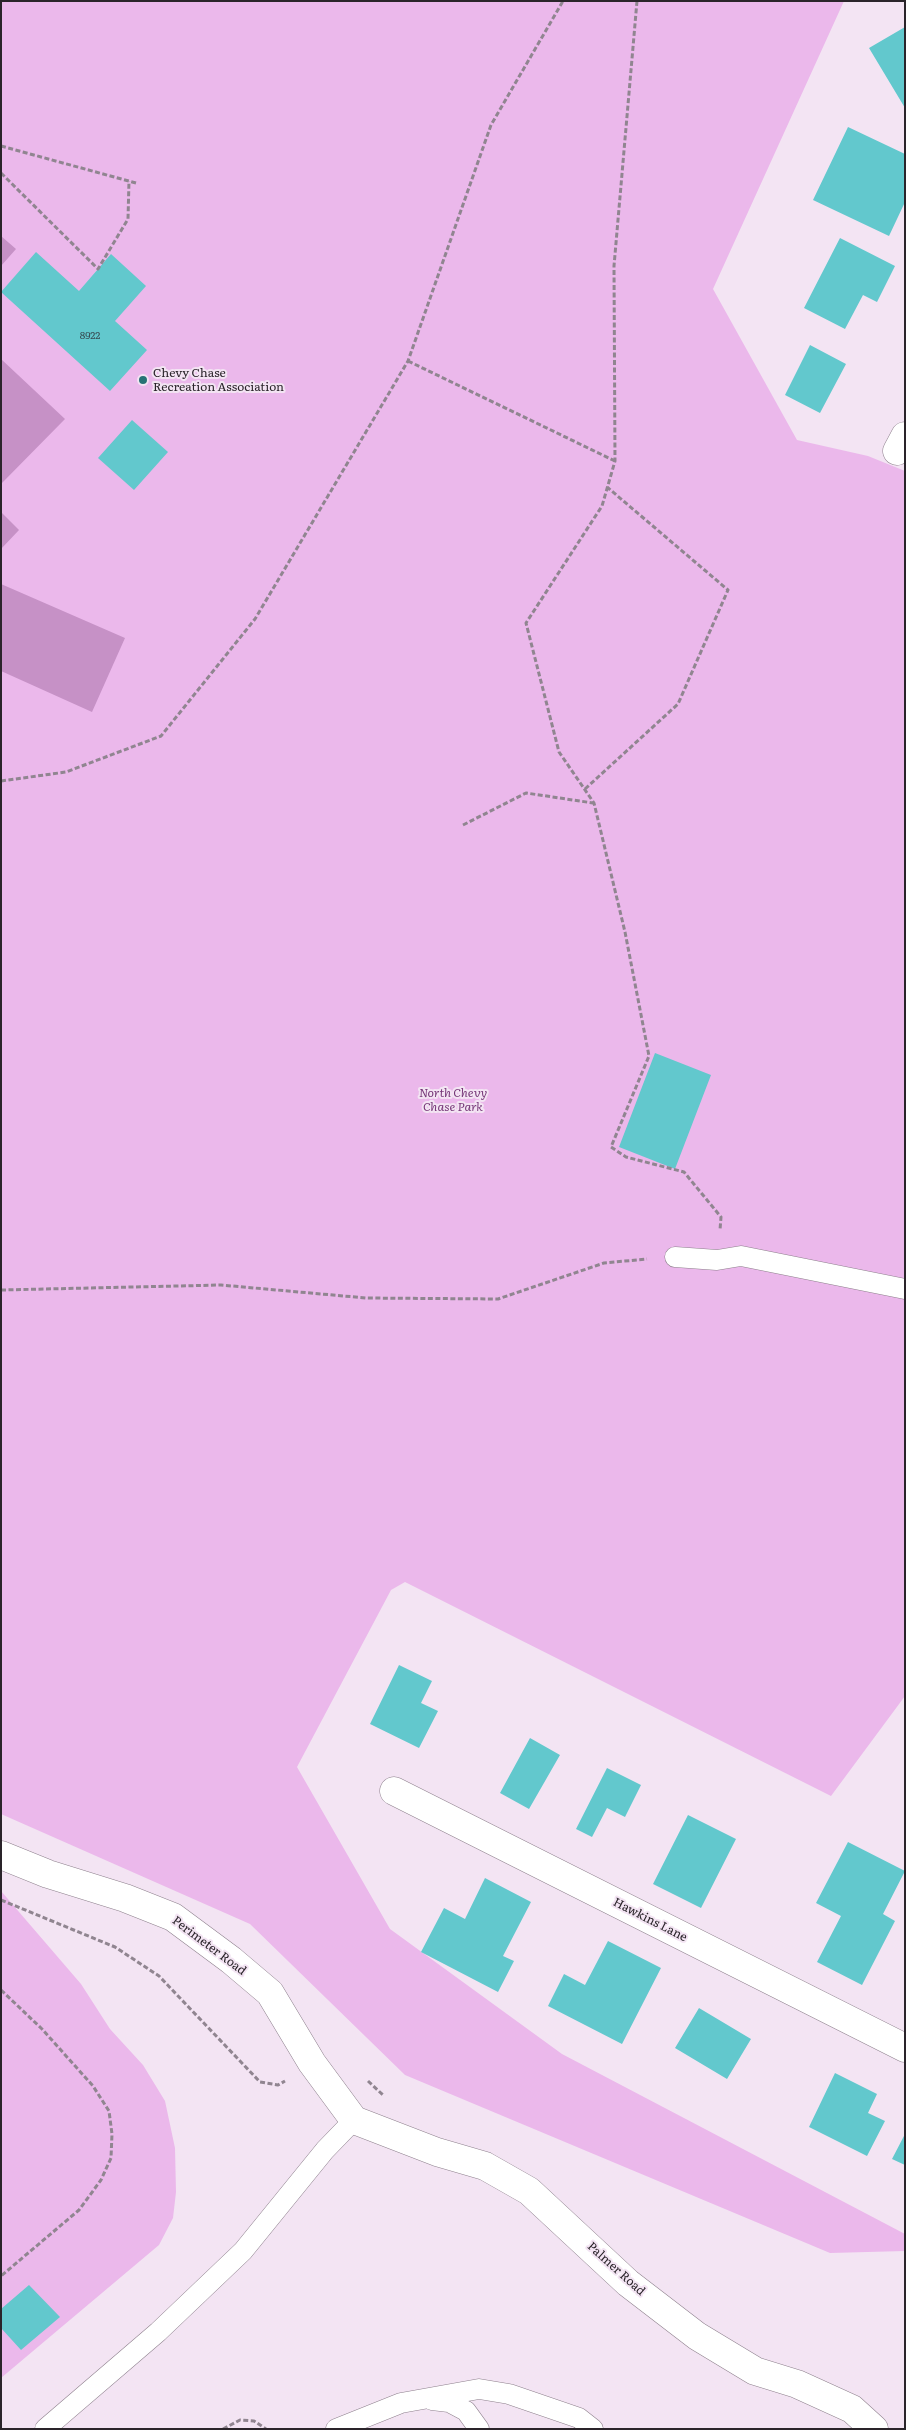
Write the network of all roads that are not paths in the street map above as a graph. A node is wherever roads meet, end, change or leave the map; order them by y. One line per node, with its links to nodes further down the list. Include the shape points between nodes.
1 (676, 1256): 2 (lane, via 717,1260 741,1256)
2 (905, 1289)
3 (394, 1792): 5 (street, Hawkins Lane)
4 (1, 1855): 6 (street, Perimeter Road, via 173,1917 270,1994 312,2062)
5 (905, 2048)
6 (354, 2120): 8 (lane, via 325,2150 243,2251 158,2332); 12 (street, Palmer Road, via 484,2166 529,2191 628,2283 697,2336 755,2371 798,2384 852,2409)
7 (421, 2399): 9 (lane, via 401,2403); 10 (lane, via 448,2402 466,2411); 11 (lane, via 479,2389 509,2394 579,2418)
8 (45, 2429)
9 (336, 2429)
10 (479, 2429)
11 (593, 2429)
12 (874, 2429)

